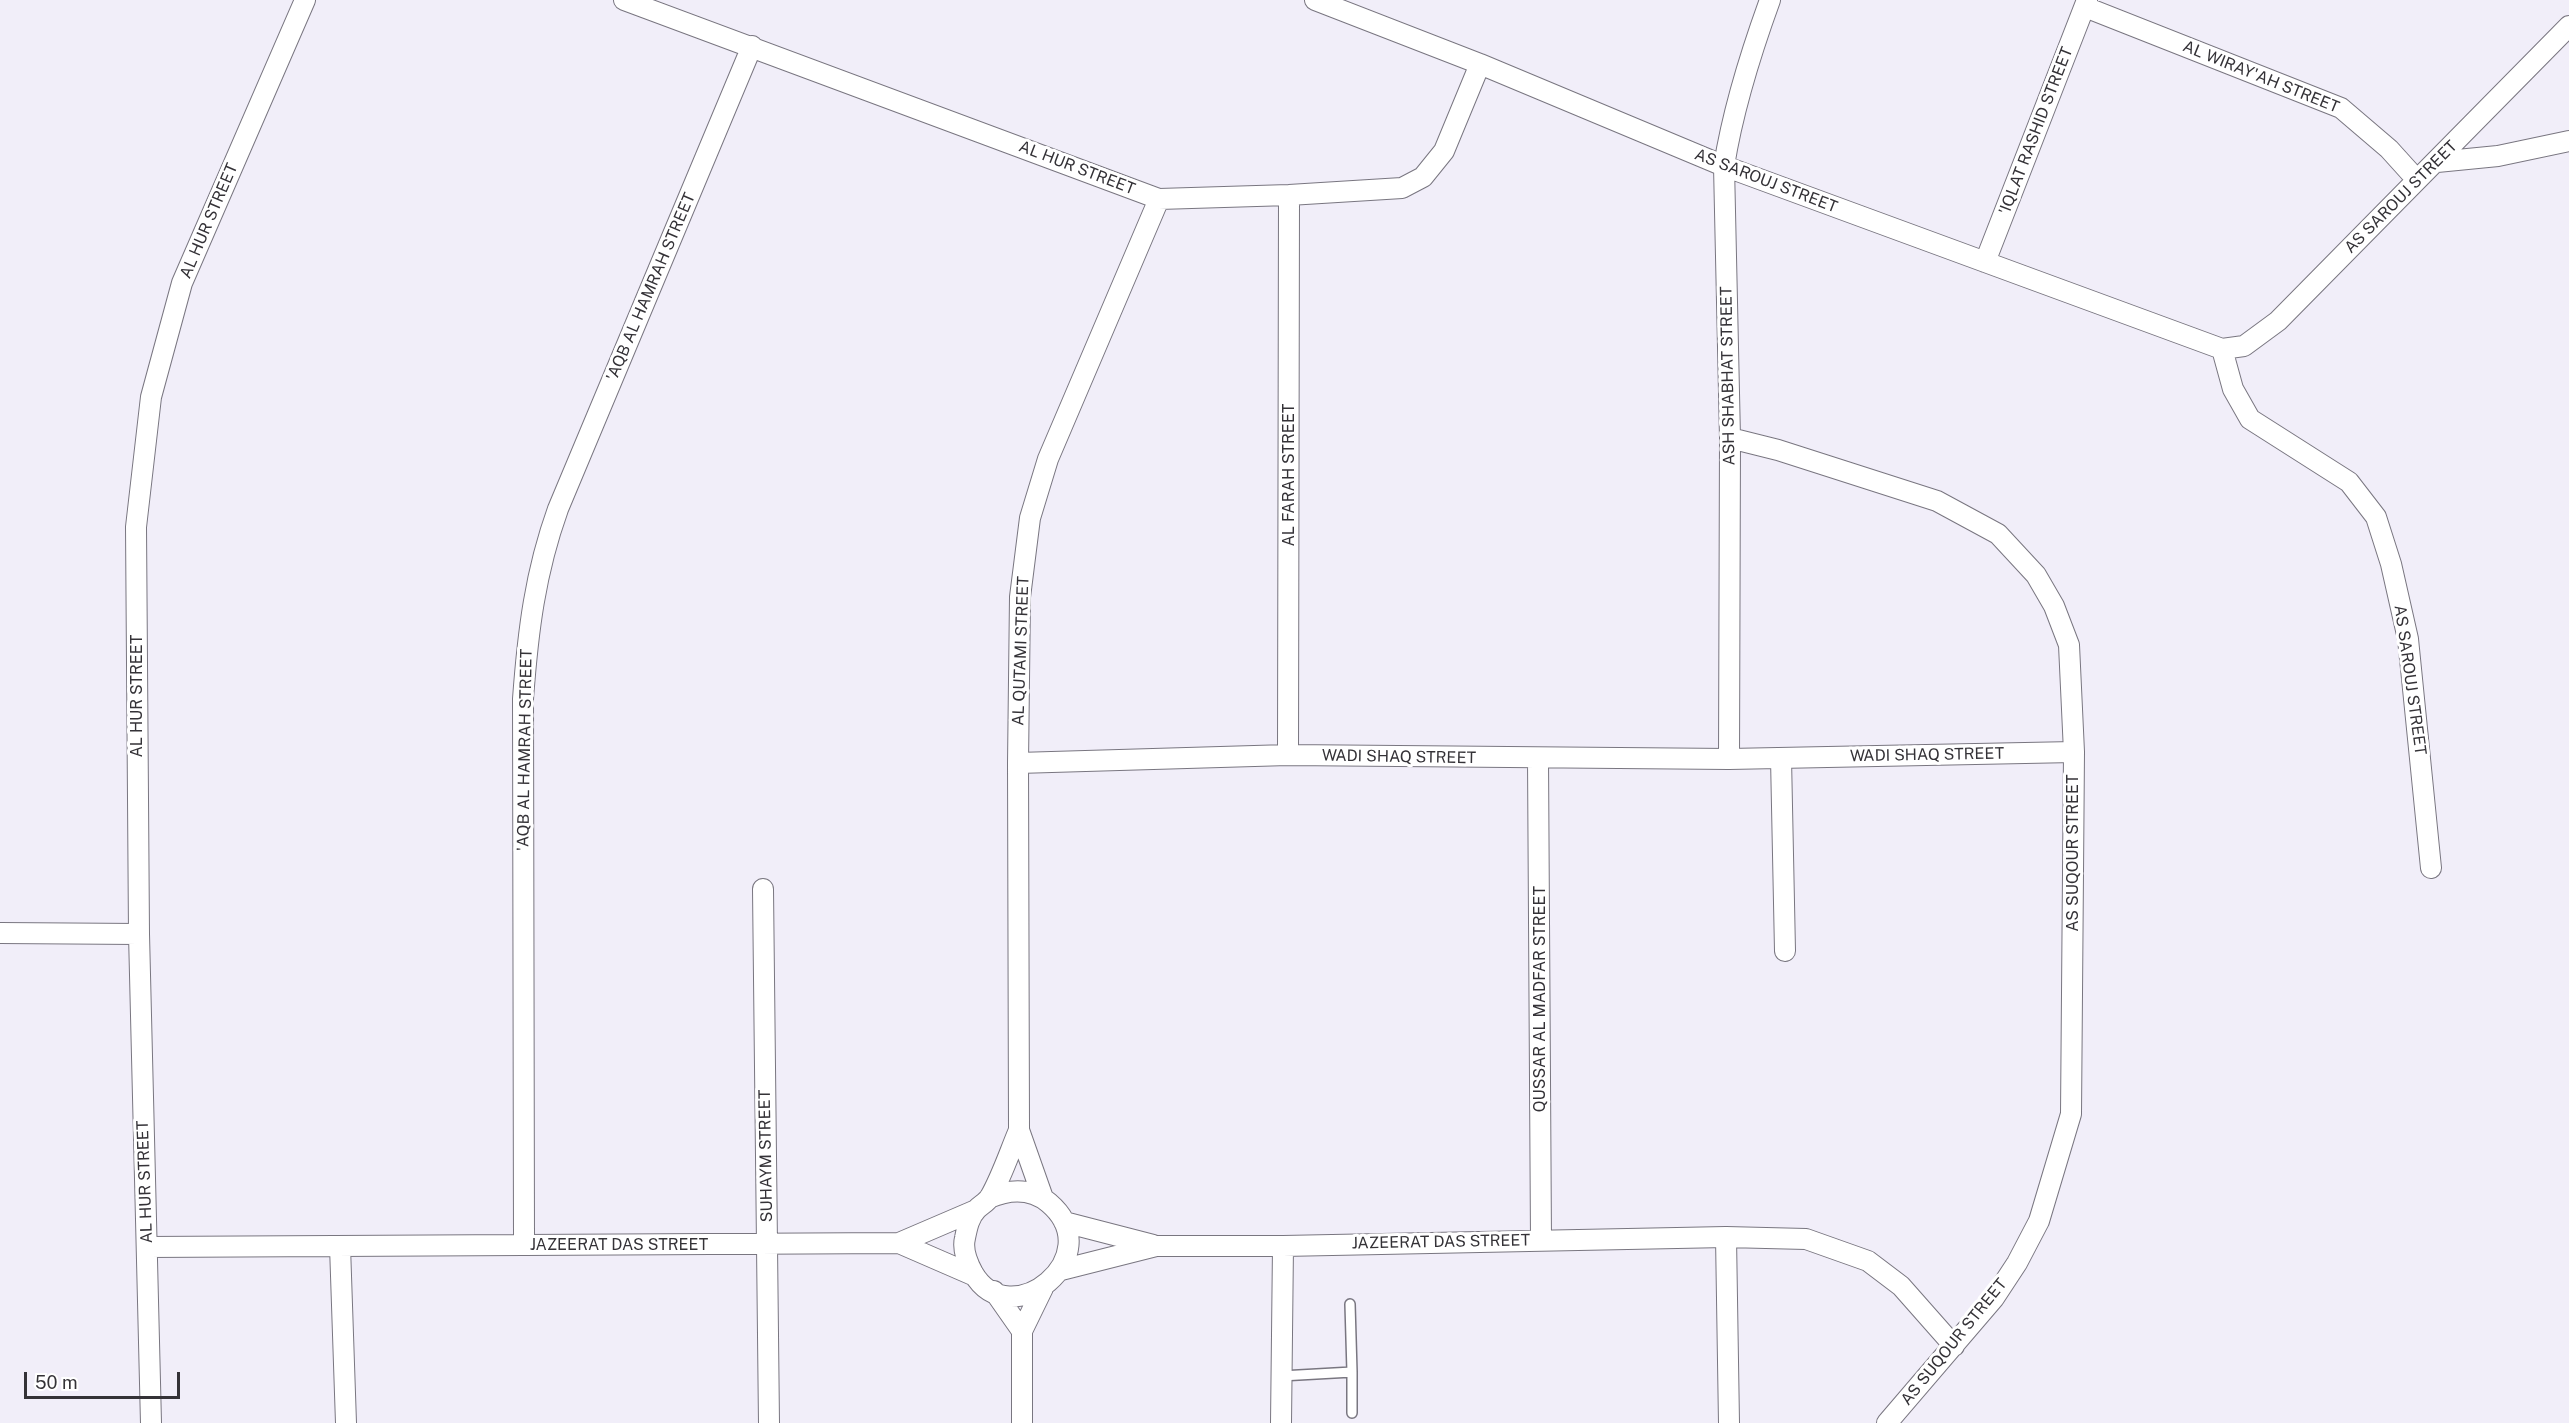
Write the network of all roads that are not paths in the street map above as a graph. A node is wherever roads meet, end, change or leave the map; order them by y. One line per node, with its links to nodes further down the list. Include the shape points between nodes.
1 (305, 0): 27 (street, AL HUR STREET, via 182,283 152,397 136,526)
2 (624, 0): 7 (street, AL HUR STREET)
3 (1315, 0): 8 (street, AS SAROUJ STREET)
4 (1770, 0): 11 (street, ASH SHABHAT STREET, via 1739,93)
5 (2086, 4): 12 (street, AL WIRAY'AH STREET, via 2341,108); 15 (street, 'IQLAT RASHID STREET)
6 (2569, 26): 10 (street, AS SAROUJ STREET)
7 (752, 46): 14 (street, AL HUR STREET); 37 (street, 'AQB AL HAMRAH STREET, via 558,509 538,575 528,628 523,699)
8 (1480, 64): 11 (street, AS SAROUJ STREET); 13 (street, AL HUR STREET, via 1444,151 1423,177 1402,188)
9 (2569, 141): 10 (street, via 2498,156)
10 (2437, 162): 12 (street, AS SAROUJ STREET)
11 (1724, 166): 15 (street, AS SAROUJ STREET); 17 (street, ASH SHABHAT STREET)
12 (2417, 180): 16 (street, AS SAROUJ STREET, via 2278,321 2244,346)
13 (1289, 195): 14 (street, AL HUR STREET); 19 (street, AL FARAH STREET)
14 (1159, 199): 23 (street, AL QUTAMI STREET, via 1048,459 1030,518 1020,597)
15 (1985, 262): 16 (street, AS SAROUJ STREET)
16 (2222, 349): 24 (street, AS SAROUJ STREET, via 2233,389 2250,419 2349,482 2376,517 2408,639)
17 (1730, 438): 18 (street, AS SUQOUR STREET, via 1937,501 1998,534 2036,575 2054,606 2069,645); 22 (street, ASH SHABHAT STREET)
18 (2074, 752): 20 (street, WADI SHAQ STREET); 48 (street, AS SUQOUR STREET, via 2071,1114 2039,1221 1994,1298)
19 (1288, 756): 21 (street, WADI SHAQ STREET); 23 (street, WADI SHAQ STREET)
20 (1781, 758): 22 (street, WADI SHAQ STREET); 28 (street)
21 (1538, 759): 22 (street, WADI SHAQ STREET); 34 (street, QUSSAR AL MADFAR STREET)
22 (1729, 759)
23 (1018, 763): 29 (street, AL QUTAMI STREET)
24 (2431, 868)
25 (763, 890): 36 (street, SUHAYM STREET)
26 (0, 933): 27 (street)
27 (139, 934): 41 (street, AL HUR STREET)
28 (1785, 951)
29 (1019, 1130): 30 (street, AL QUTAMI STREET); 31 (street, AL QUTAMI STREET)
30 (1043, 1198): 31 (street, via 1016,1191); 32 (street)
31 (982, 1204): 35 (street, JAZEERAT DAS STREET); 43 (street, via 967,1225 964,1243)
32 (1064, 1221): 39 (street, JAZEERAT DAS STREET); 42 (street, via 1067,1246)
33 (1726, 1237): 34 (street, JAZEERAT DAS STREET); 48 (street, JAZEERAT DAS STREET, via 1806,1239 1868,1261 1901,1286); 57 (street)
34 (1541, 1240): 40 (street, JAZEERAT DAS STREET)
35 (899, 1243): 36 (street, JAZEERAT DAS STREET); 43 (street, JAZEERAT DAS STREET)
36 (767, 1244): 37 (street, JAZEERAT DAS STREET); 54 (street, SUHAYM STREET)
37 (524, 1245): 38 (street, JAZEERAT DAS STREET)
38 (340, 1246): 41 (street, JAZEERAT DAS STREET); 53 (street)
39 (1156, 1246): 40 (street, JAZEERAT DAS STREET); 42 (street, JAZEERAT DAS STREET)
40 (1283, 1246): 50 (street)
41 (147, 1247): 52 (street, AL HUR STREET)
42 (1061, 1270): 44 (street)
43 (975, 1276): 45 (street)
44 (1043, 1288): 45 (street, via 1011,1296); 47 (street)
45 (994, 1291): 47 (street)
46 (1350, 1304): 49 (lane)
47 (1022, 1331): 55 (street)
48 (1954, 1346): 58 (street, AS SUQOUR STREET)
49 (1352, 1372): 50 (lane); 51 (lane)
50 (1281, 1376): 56 (street)
51 (1352, 1413)
52 (151, 1423)
53 (346, 1423)
54 (769, 1423)
55 (1022, 1423)
56 (1281, 1423)
57 (1729, 1423)
58 (1887, 1423)

